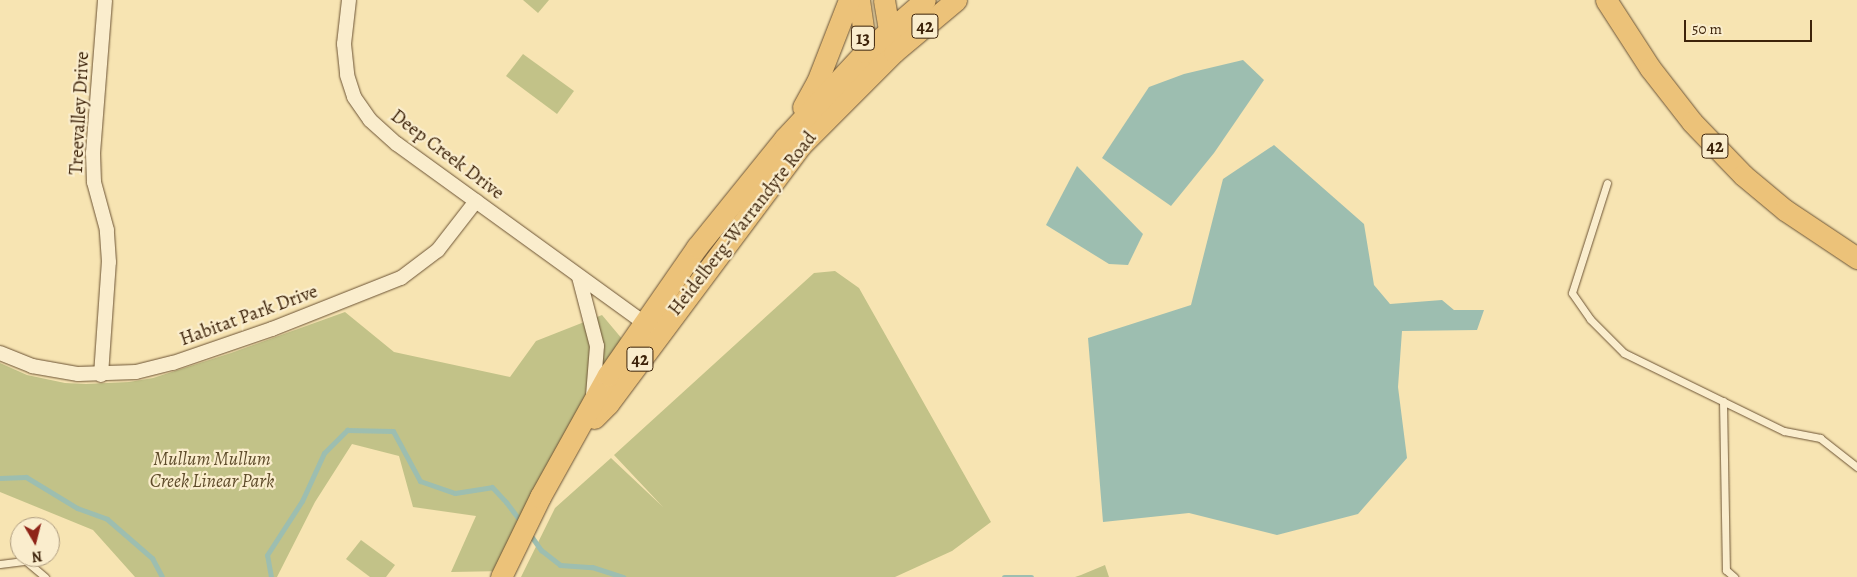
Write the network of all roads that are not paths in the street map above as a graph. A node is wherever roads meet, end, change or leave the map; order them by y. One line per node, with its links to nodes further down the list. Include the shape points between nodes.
1 (105, 0): 20 (street, Treevalley Drive, via 93,153 94,182 107,230 110,262)
2 (349, 0): 15 (street, Deep Creek Drive, via 344,62 350,87 360,108 382,133)
3 (849, 0): 13 (main road, via 817,82)
4 (859, 0): 10 (main road, 13)
5 (884, 0): 9 (main road, 13)
6 (925, 0): 9 (main road, Heidelberg-Warrandyte Road / 42)
7 (956, 0): 11 (main road, Heidelberg-Warrandyte Road / 42)
8 (1606, 0): 16 (main road, 42, via 1650,68 1692,122 1743,175 1785,210)
9 (888, 32): 10 (main road, Heidelberg-Warrandyte Road / 42); 11 (main road, 13)
10 (865, 52): 12 (main road, 13); 13 (main road, Heidelberg-Warrandyte Road / 42)
11 (894, 52): 12 (main road, Heidelberg-Warrandyte Road / 42)
12 (870, 75): 18 (main road, Heidelberg-Warrandyte Road / 42, via 801,145)
13 (784, 139): 18 (main road, Heidelberg-Warrandyte Road / 42, via 697,247)
14 (1606, 183): 21 (lane, via 1572,293 1590,318 1624,353)
15 (476, 201): 17 (street, Deep Creek Drive); 20 (street, Habitat Park Drive, via 427,260 386,286 173,363 136,372)
16 (1857, 258)
17 (579, 278): 18 (street, Deep Creek Drive); 22 (street, via 597,346)
18 (652, 328): 22 (main road, Heidelberg-Warrandyte Road / 42, via 608,375); 23 (main road, Heidelberg-Warrandyte Road / 42, via 608,404)
19 (0, 353): 20 (street, Habitat Park Drive, via 51,371)
20 (101, 375)
21 (1723, 401): 24 (lane, via 1784,431 1820,438); 28 (lane, via 1726,570)
22 (592, 404): 23 (main road, Heidelberg-Warrandyte Road / 42)
23 (570, 443): 26 (main road, Heidelberg-Warrandyte Road / 42)
24 (1857, 467)
25 (0, 564): 27 (lane, via 26,561)
26 (503, 574)
27 (42, 576)
28 (1734, 577)

